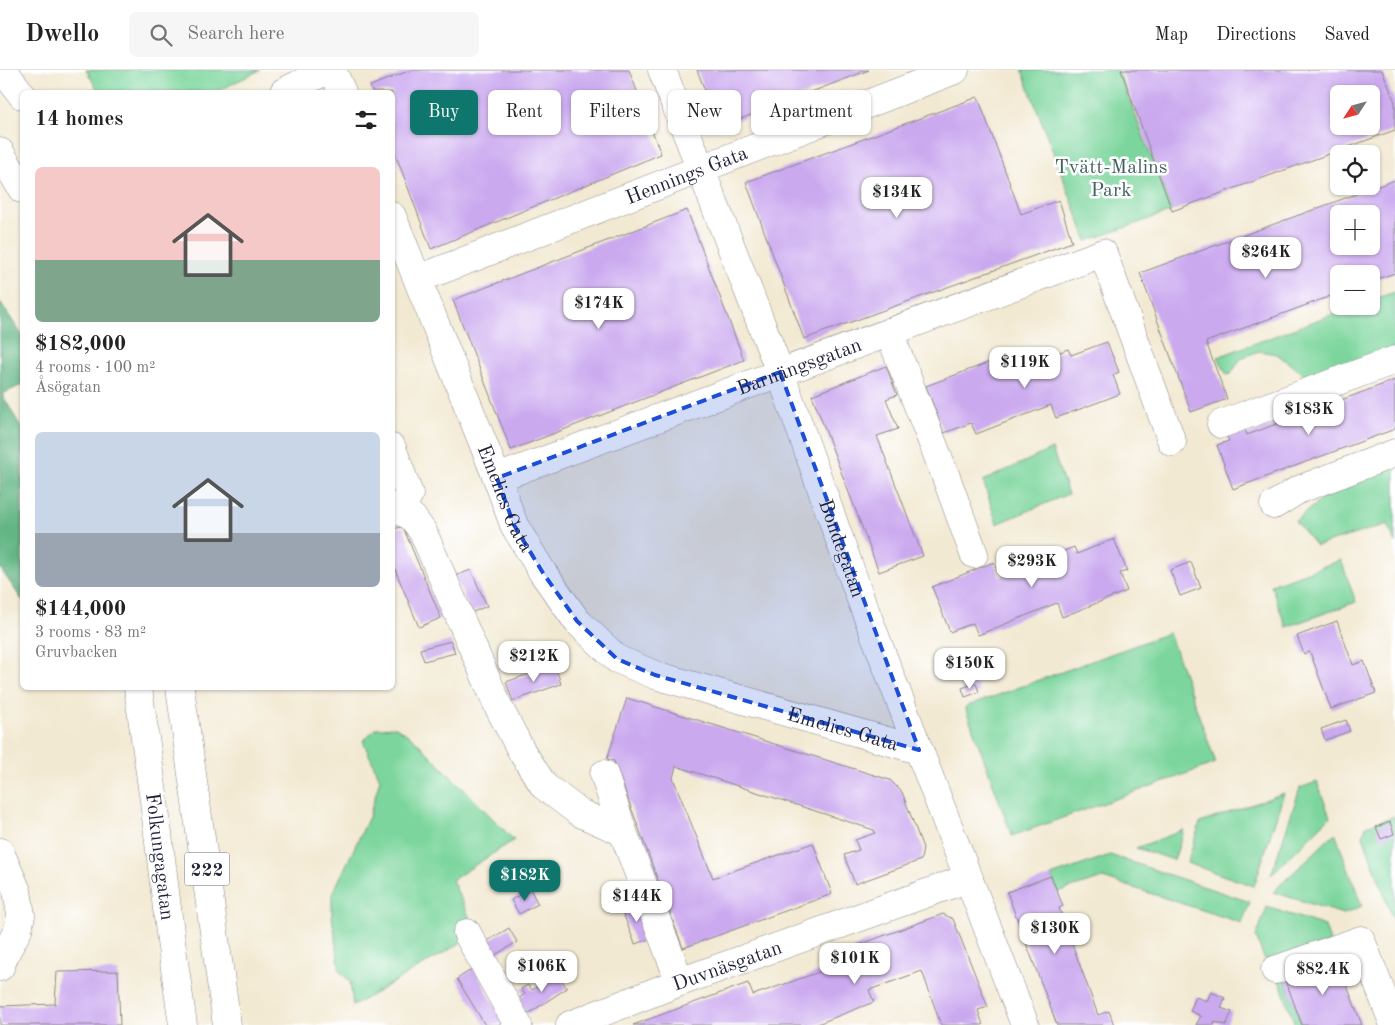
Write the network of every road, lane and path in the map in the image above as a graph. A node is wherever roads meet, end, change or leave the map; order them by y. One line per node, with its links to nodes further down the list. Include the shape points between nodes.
1 (3, 70): 8 (street)
2 (327, 70): 6 (street)
3 (332, 70): 7 (street)
4 (662, 70): 10 (street, Bondegatan)
5 (955, 70): 10 (street, Hennings Gata)
6 (288, 90)
7 (341, 90)
8 (20, 92)
9 (0, 152): 11 (street)
10 (701, 169): 13 (street, Hennings Gata); 16 (street, Bondegatan)
11 (20, 186)
12 (395, 223): 13 (street, Emelies Gata)
13 (418, 279): 21 (street, Emelies Gata)
14 (889, 332): 16 (street, Barnängsgatan); 18 (street, Barnängsgatan, via 1103,253); 24 (street)
15 (1395, 360): 17 (street)
16 (780, 372): 21 (street, Barnängsgatan); 27 (street, Bondegatan, via 860,597)
17 (1222, 424)
18 (1172, 442)
19 (1395, 453): 22 (street, via 1298,490)
20 (395, 456): 23 (street, via 409,494)
21 (497, 478): 27 (street, Emelies Gata, via 514,525 543,573 577,621 617,659 656,675)
22 (1274, 505)
23 (396, 509): 29 (street, via 412,517 424,532 498,706 544,786 580,813)
24 (974, 554)
25 (138, 690): 36 (street, Folkungagatan / 222)
26 (180, 690): 37 (street, 222)
27 (919, 750): 31 (street, Bondegatan)
28 (604, 774): 29 (street)
29 (623, 832): 35 (street)
30 (0, 852): 33 (street, via 18,891 21,916 18,930)
31 (969, 878): 35 (street, Duvnäsgatan); 40 (street, Bondegatan)
32 (467, 932): 38 (street)
33 (0, 967)
34 (1275, 970): 41 (street, via 1360,940)
35 (680, 982): 39 (street, Duvnäsgatan)
36 (183, 1025)
37 (228, 1025)
38 (518, 1025)
39 (570, 1025)
40 (1025, 1025)
41 (1394, 1025)

